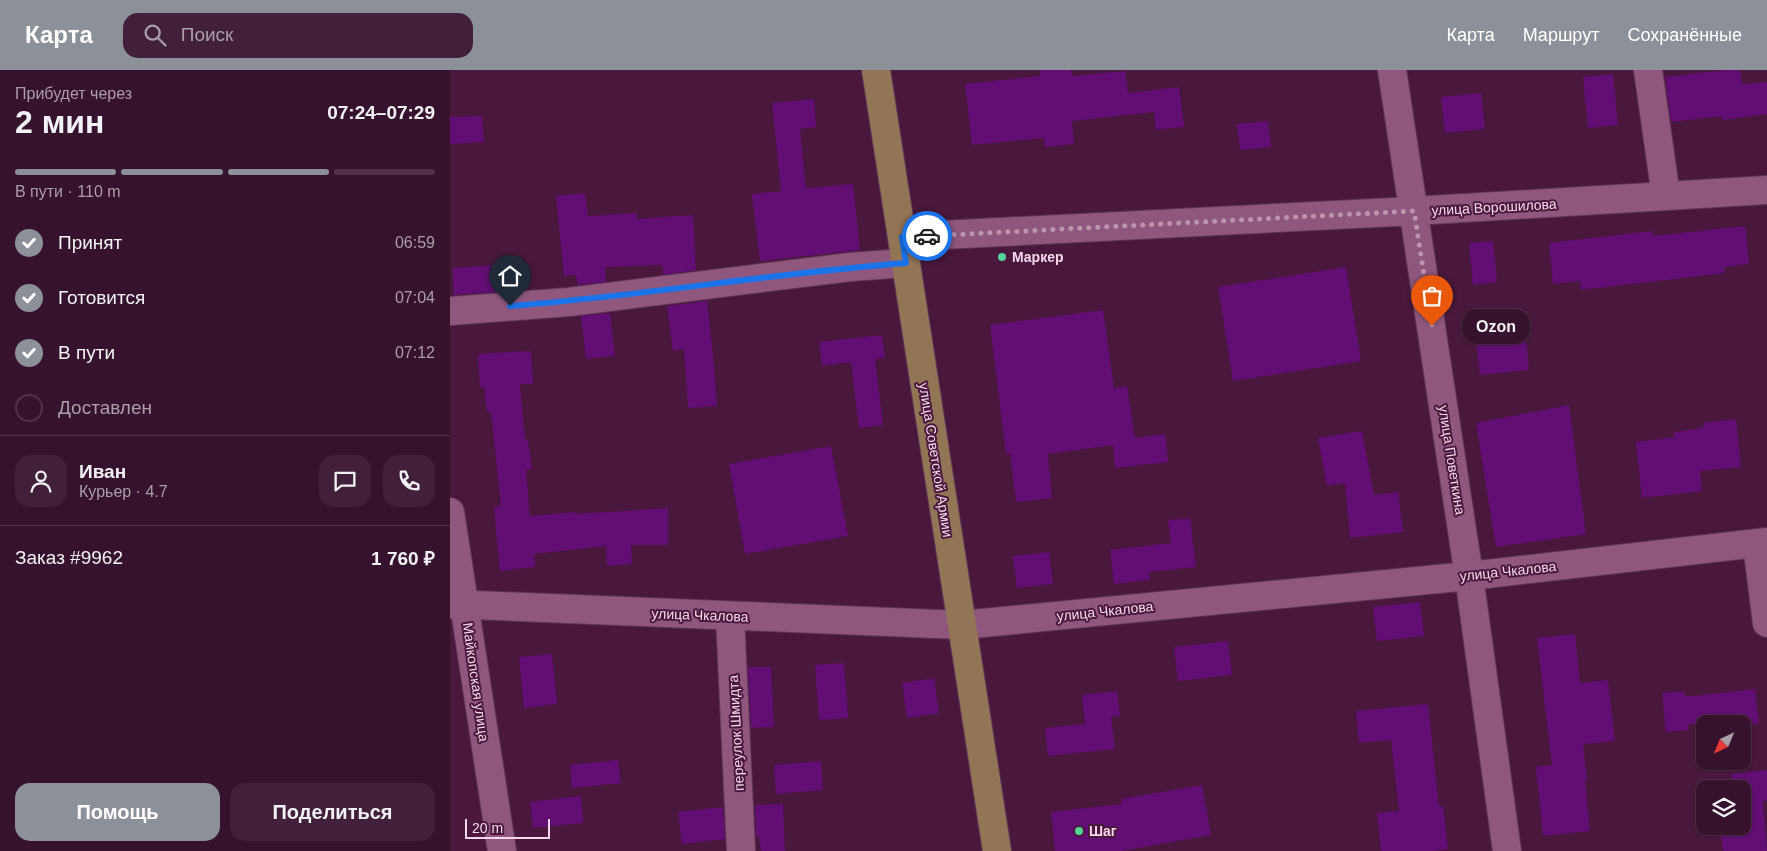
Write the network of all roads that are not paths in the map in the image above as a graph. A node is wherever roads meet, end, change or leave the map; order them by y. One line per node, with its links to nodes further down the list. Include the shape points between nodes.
1 (876, 70): 7 (main road, улица Советской Армии)
2 (1392, 70): 6 (street, улица Поветкина)
3 (1648, 70): 5 (street)
4 (1767, 190): 5 (street, улица Ворошилова)
5 (1666, 196): 6 (street, улица Ворошилова)
6 (1414, 211): 7 (street, улица Ворошилова); 11 (street, улица Поветкина)
7 (904, 250): 8 (street, via 840,268 570,302); 15 (main road, улица Советской Армии)
8 (450, 311)
9 (450, 512): 12 (street, Майкопская улица)
10 (1762, 543): 11 (street, улица Чкалова); 14 (street, улица Чкалова)
11 (1470, 576): 15 (street, улица Чкалова); 19 (street, улица Поветкина)
12 (458, 605): 13 (street, улица Чкалова); 16 (street, Майкопская улица)
13 (730, 616): 15 (street, улица Чкалова); 17 (street, переулок Шмидта)
14 (1767, 623)
15 (962, 625): 18 (main road, улица Советской Армии)
16 (502, 851)
17 (741, 851)
18 (997, 851)
19 (1507, 851)

